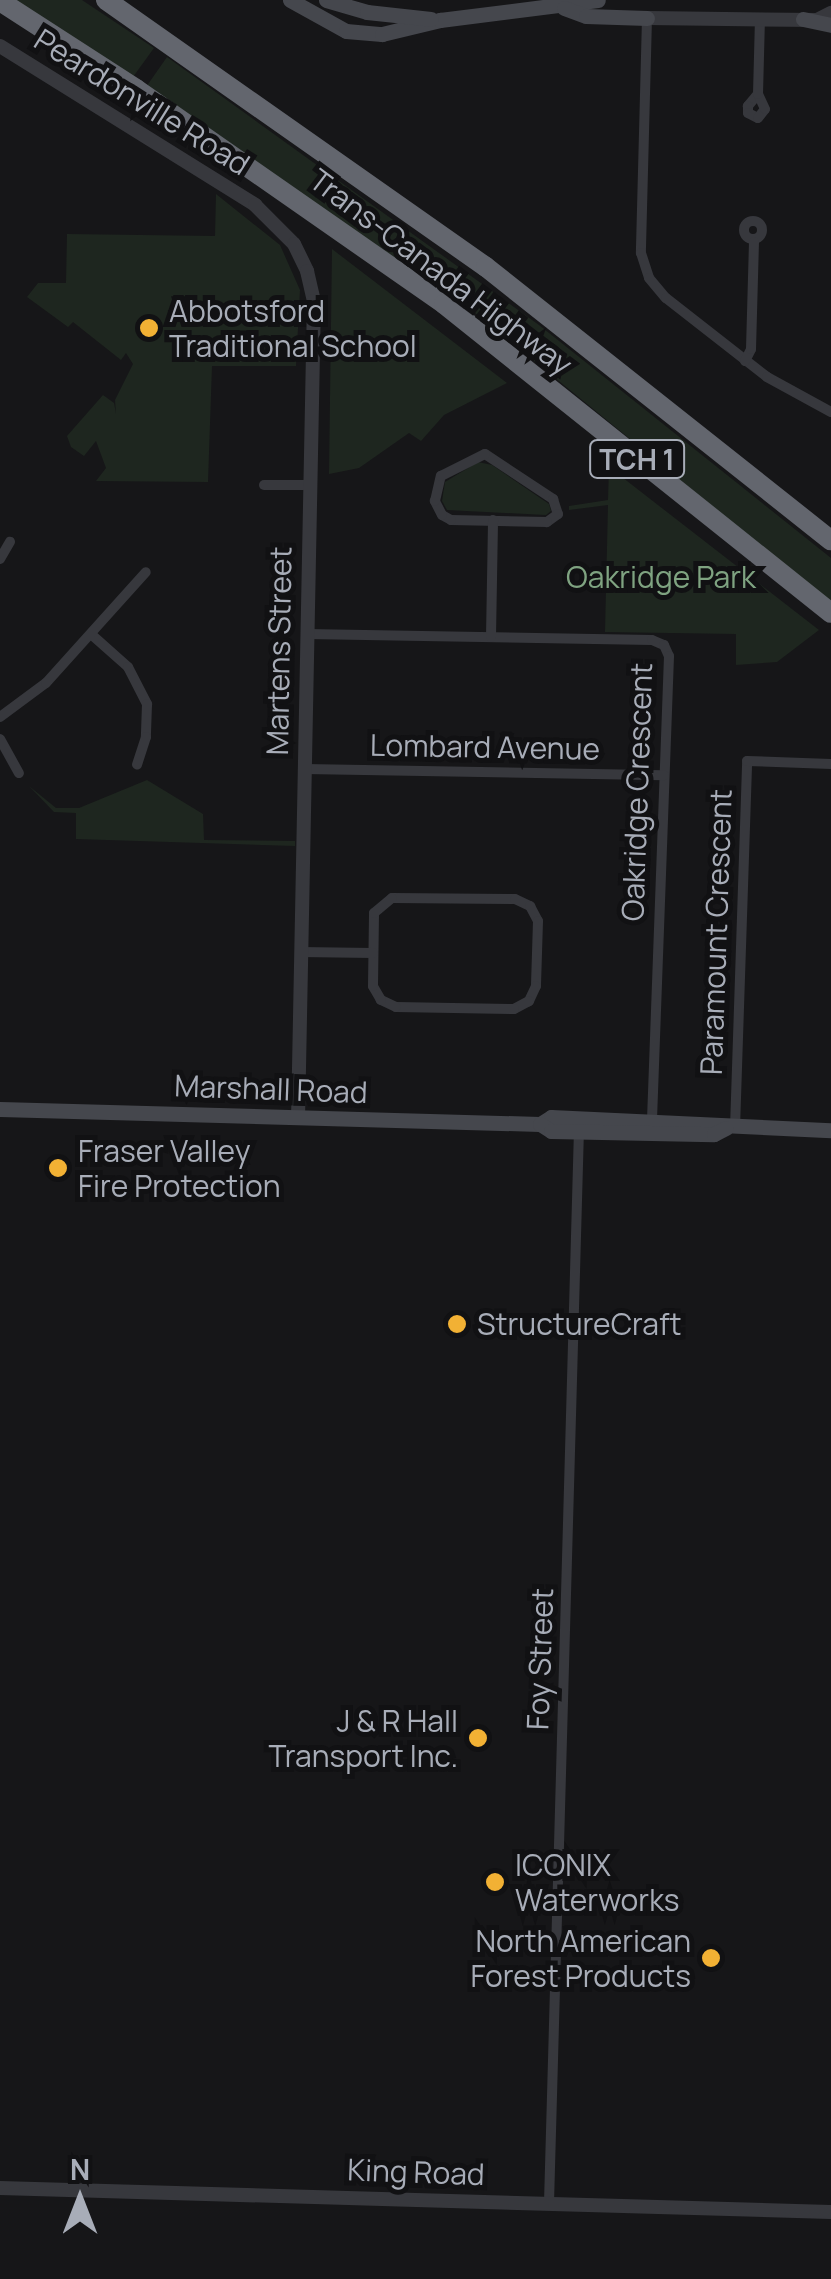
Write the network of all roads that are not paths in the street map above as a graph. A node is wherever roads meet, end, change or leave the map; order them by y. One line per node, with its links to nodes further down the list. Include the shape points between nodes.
1 (106, 0): 22 (highway, Trans-Canada Highway / TCH 1, via 486,267)
2 (290, 0): 10 (main road, via 346,31 382,34)
3 (326, 0): 10 (main road)
4 (598, 0): 6 (main road)
5 (0, 1): 26 (highway, Trans-Canada Highway / TCH 1, via 444,304)
6 (561, 7): 8 (main road, via 586,16); 10 (main road)
7 (831, 13): 11 (street)
8 (647, 18): 9 (street); 17 (street, via 641,254 648,278 666,298)
9 (760, 19): 11 (street); 14 (street)
10 (440, 20)
11 (803, 20): 12 (main road)
12 (831, 26)
13 (0, 46): 15 (street, Peardonville Road)
14 (758, 94)
15 (254, 205): 20 (street, Martens Street, via 294,244 314,301)
16 (754, 242): 17 (street, via 751,349)
17 (745, 361): 18 (street)
18 (831, 412)
19 (264, 485): 20 (street)
20 (310, 485): 27 (street, Martens Street)
21 (492, 520): 21 (street, via 546,522 558,506 485,454 440,476 435,502 442,515); 29 (street)
22 (831, 540)
23 (10, 542): 24 (street)
24 (0, 559)
25 (146, 572): 28 (street)
26 (831, 613)
27 (306, 634): 29 (street, Oakridge Crescent); 34 (street, Martens Street)
28 (92, 636): 30 (street); 33 (street, via 128,667 147,704)
29 (491, 637): 36 (street, Oakridge Crescent, via 664,645)
30 (0, 717)
31 (0, 739): 35 (street)
32 (831, 764): 43 (street, Paramount Crescent, via 747,761)
33 (137, 765)
34 (304, 769): 36 (street, Lombard Avenue); 37 (street, Martens Street)
35 (19, 773)
36 (664, 775): 41 (street, Oakridge Crescent)
37 (300, 952): 38 (street); 40 (street, Martens Street)
38 (373, 953): 38 (street, via 373,986 396,1007 514,1010 536,986 538,921 530,906 515,899 392,898 374,912)
39 (0, 1109): 40 (main road, Marshall Road)
40 (298, 1118): 42 (main road, Marshall Road, via 540,1124 551,1117)
41 (652, 1120): 42 (main road, Marshall Road); 43 (main road, Marshall Road)
42 (580, 1124): 43 (main road, Marshall Road, via 714,1134); 46 (street, Foy Street)
43 (730, 1128): 44 (main road, Marshall Road)
44 (831, 1130)
45 (0, 2188): 46 (street, King Road)
46 (549, 2203): 47 (street, King Road)
47 (831, 2212)

